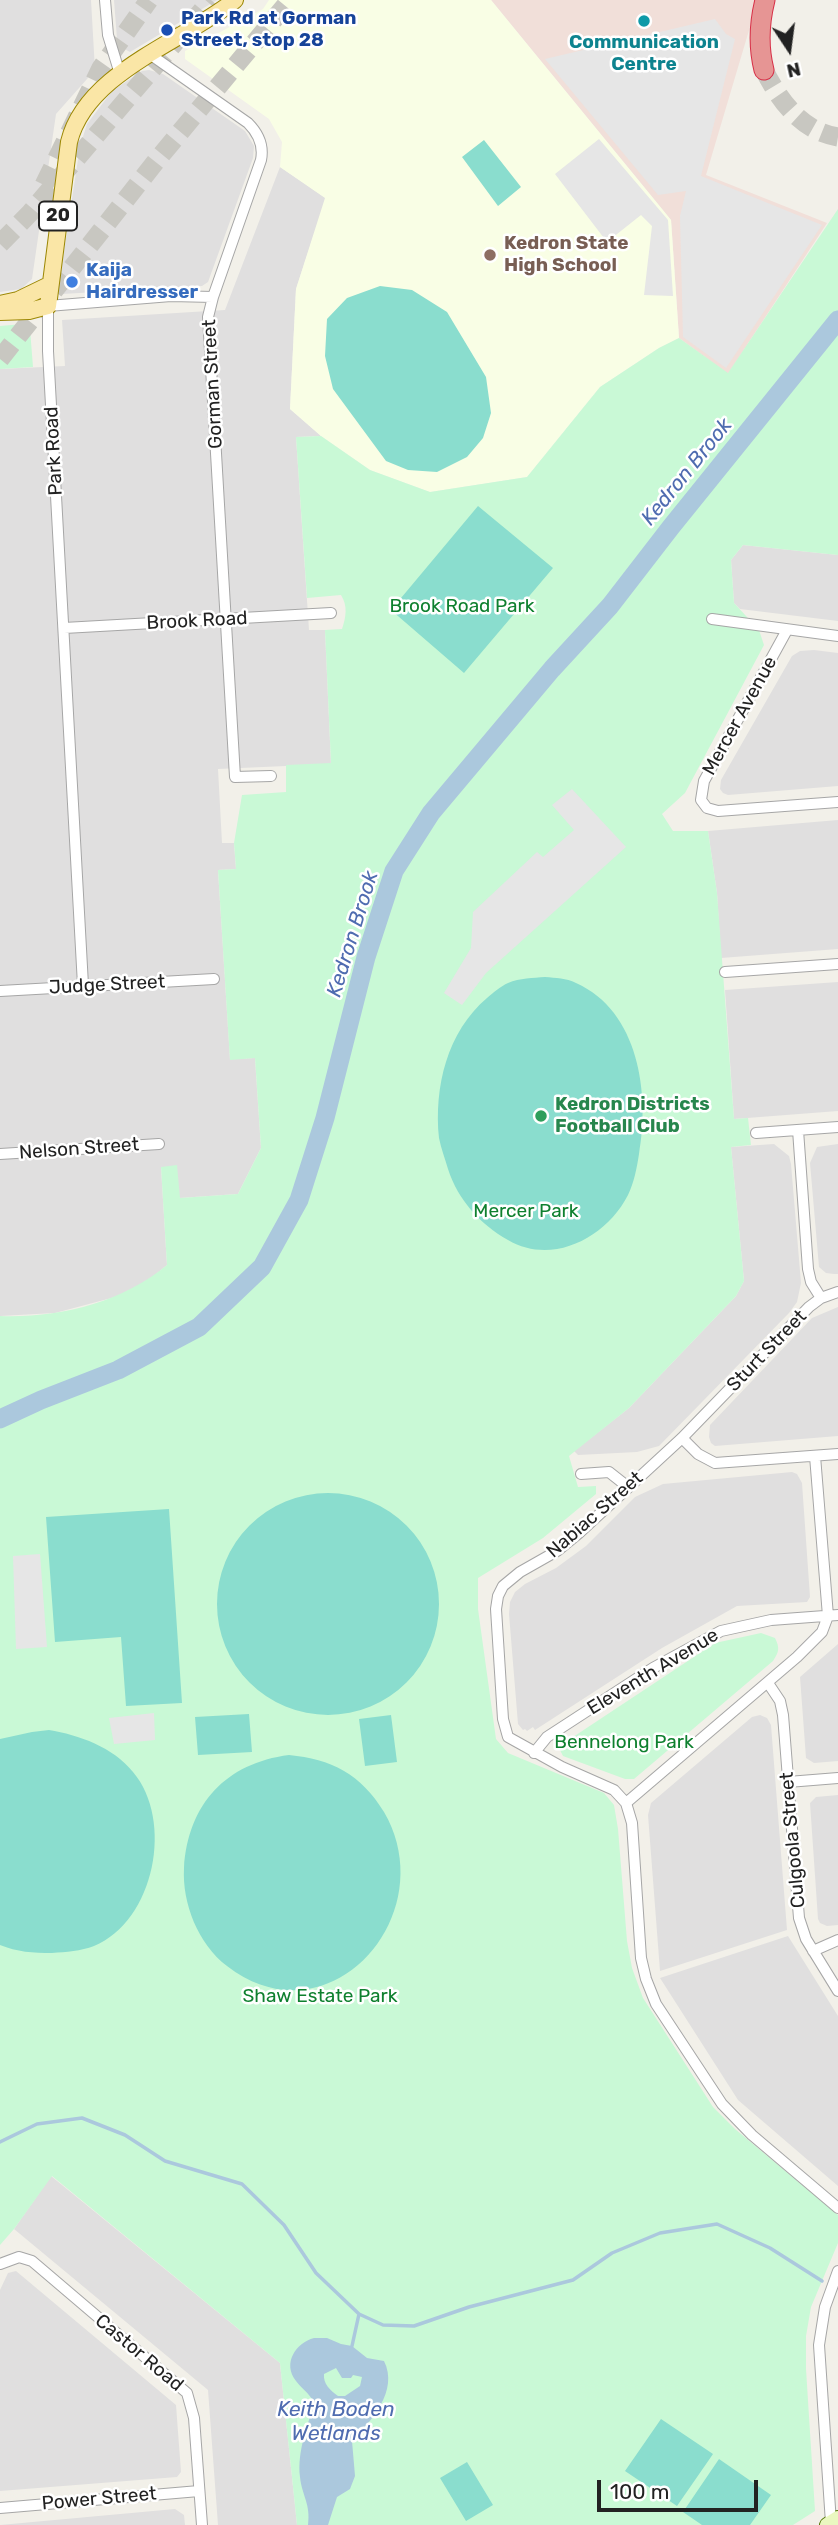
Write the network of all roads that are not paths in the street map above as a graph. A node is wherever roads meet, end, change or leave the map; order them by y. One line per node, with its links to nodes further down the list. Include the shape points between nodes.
1 (105, 0): 6 (street, via 111,48)
2 (235, 0): 4 (main road, Park Road / 20)
3 (765, 0): 5 (highway, via 759,43)
4 (151, 55): 6 (main road, Park Road / 20); 8 (street, Gorman Street, via 248,123 262,145 261,160)
5 (764, 70)
6 (120, 74): 7 (main road, Park Road / 20, via 93,97 72,130)
7 (49, 285): 9 (main road); 10 (main road, Park Road / 20)
8 (213, 297): 10 (street); 13 (street, Gorman Street, via 208,317)
9 (0, 304)
10 (47, 306): 11 (main road); 15 (street, Park Road)
11 (0, 312)
12 (331, 613): 13 (street, Brook Road)
13 (226, 619): 15 (street, Brook Road); 18 (street, Gorman Street, via 235,777)
14 (712, 620): 16 (street)
15 (64, 628): 23 (street, Park Road)
16 (787, 630): 17 (street); 19 (street, Mercer Avenue, via 700,794 703,804 718,811)
17 (838, 636)
18 (271, 776)
19 (838, 802)
20 (838, 964): 21 (street)
21 (725, 972)
22 (214, 979): 23 (street, Judge Street)
23 (83, 985): 24 (street, Judge Street)
24 (0, 991)
25 (838, 1127): 26 (street)
26 (798, 1130): 27 (street); 31 (street, Sturt Street, via 808,1269)
27 (756, 1133)
28 (159, 1144): 29 (street, Nelson Street)
29 (0, 1154)
30 (838, 1292): 31 (street)
31 (821, 1298): 32 (street, Sturt Street)
32 (682, 1438): 34 (street, via 715,1463); 36 (street, Nabiac Street)
33 (838, 1454): 34 (street)
34 (815, 1456): 37 (street)
35 (581, 1474): 36 (street, via 609,1472)
36 (628, 1487): 39 (street, Nabiac Street, via 558,1550 503,1586 498,1596 505,1730 514,1742)
37 (833, 1616): 38 (street, via 814,1642); 39 (street, Eleventh Avenue, via 721,1630 547,1737)
38 (768, 1683): 41 (street, Culgoola Street, via 780,1701); 42 (street)
39 (534, 1753): 42 (street, via 614,1790)
40 (838, 1778): 41 (street)
41 (788, 1782): 44 (street, Culgoola Street, via 799,1918)
42 (626, 1803): 46 (street, via 632,1823 641,1958 656,2004 722,2104)
43 (838, 1940): 44 (street)
44 (813, 1951): 45 (street, Culgoola Street)
45 (838, 1991)
46 (838, 2208)
47 (0, 2264): 49 (street, Castor Road, via 19,2258 32,2261 187,2393)
48 (838, 2271): 51 (street, via 825,2306 819,2344)
49 (199, 2491): 50 (street, Power Street); 52 (street, Castor Road)
50 (0, 2508)
51 (832, 2523)
52 (202, 2525)

